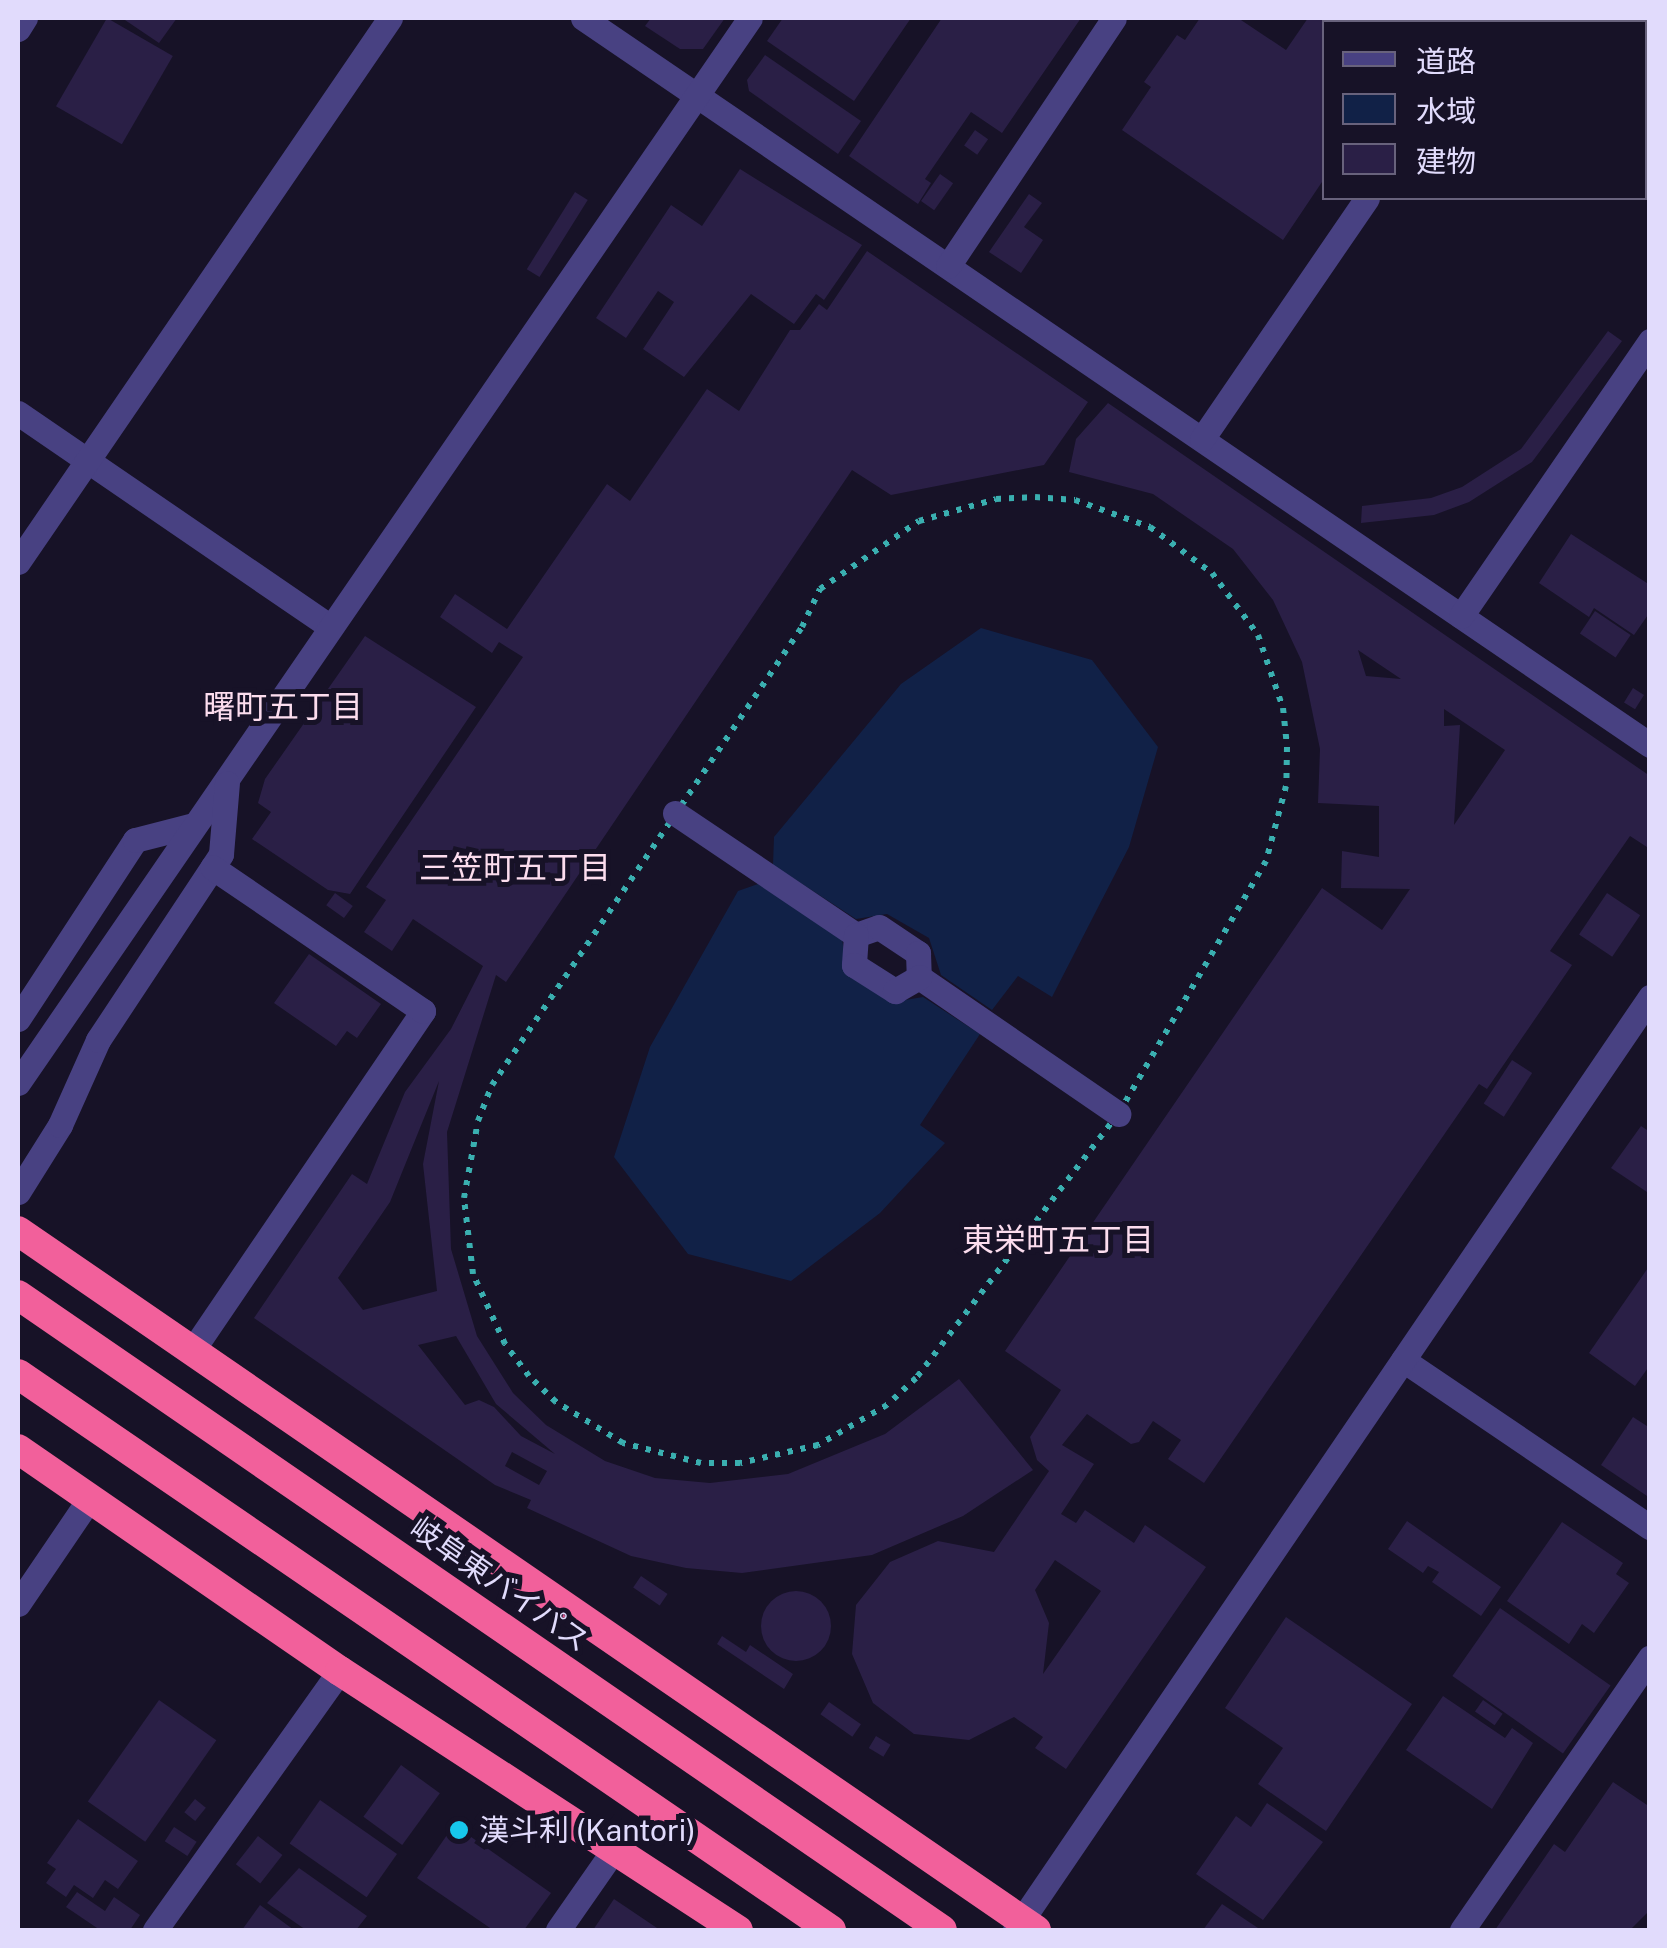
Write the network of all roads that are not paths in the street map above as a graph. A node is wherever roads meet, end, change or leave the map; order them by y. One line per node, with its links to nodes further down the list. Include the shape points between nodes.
1 (25, 18): 6 (street)
2 (390, 18): 13 (street)
3 (583, 18): 7 (street)
4 (750, 18): 7 (street)
5 (1114, 18): 9 (street)
6 (18, 29)
7 (697, 94): 9 (street); 16 (street)
8 (1366, 200): 12 (street)
9 (948, 266): 12 (street)
10 (1650, 341): 15 (street)
11 (18, 414): 13 (street)
12 (1202, 439): 15 (street)
13 (87, 461): 14 (street); 16 (street)
14 (18, 562)
15 (1461, 616): 17 (street)
16 (330, 628): 18 (street)
17 (1650, 744)
18 (228, 778): 20 (street); 21 (street, via 221,854)
19 (675, 814): 22 (street)
20 (194, 825): 25 (street, via 135,840); 26 (street)
21 (212, 867): 28 (street, via 98,1040 60,1125); 31 (street, via 424,1011)
22 (856, 935): 23 (street, via 879,927 918,953); 23 (street, via 854,965 895,990)
23 (919, 977): 27 (street)
24 (1650, 997): 32 (street)
25 (18, 1019)
26 (18, 1083)
27 (1118, 1114)
28 (18, 1192)
29 (18, 1231): 31 (highway)
30 (18, 1295): 46 (highway, 岐阜東バイパス)
31 (192, 1351): 41 (highway)
32 (1404, 1360): 36 (street); 41 (street)
33 (18, 1374): 45 (highway)
34 (18, 1449): 35 (highway)
35 (88, 1500): 37 (street); 39 (highway)
36 (1650, 1527)
37 (18, 1604)
38 (1650, 1657): 47 (street)
39 (340, 1671): 40 (highway); 42 (street)
40 (616, 1847): 43 (street); 44 (highway)
41 (1024, 1927)
42 (155, 1930)
43 (558, 1930)
44 (738, 1930)
45 (831, 1930)
46 (942, 1930)
47 (1462, 1930)

